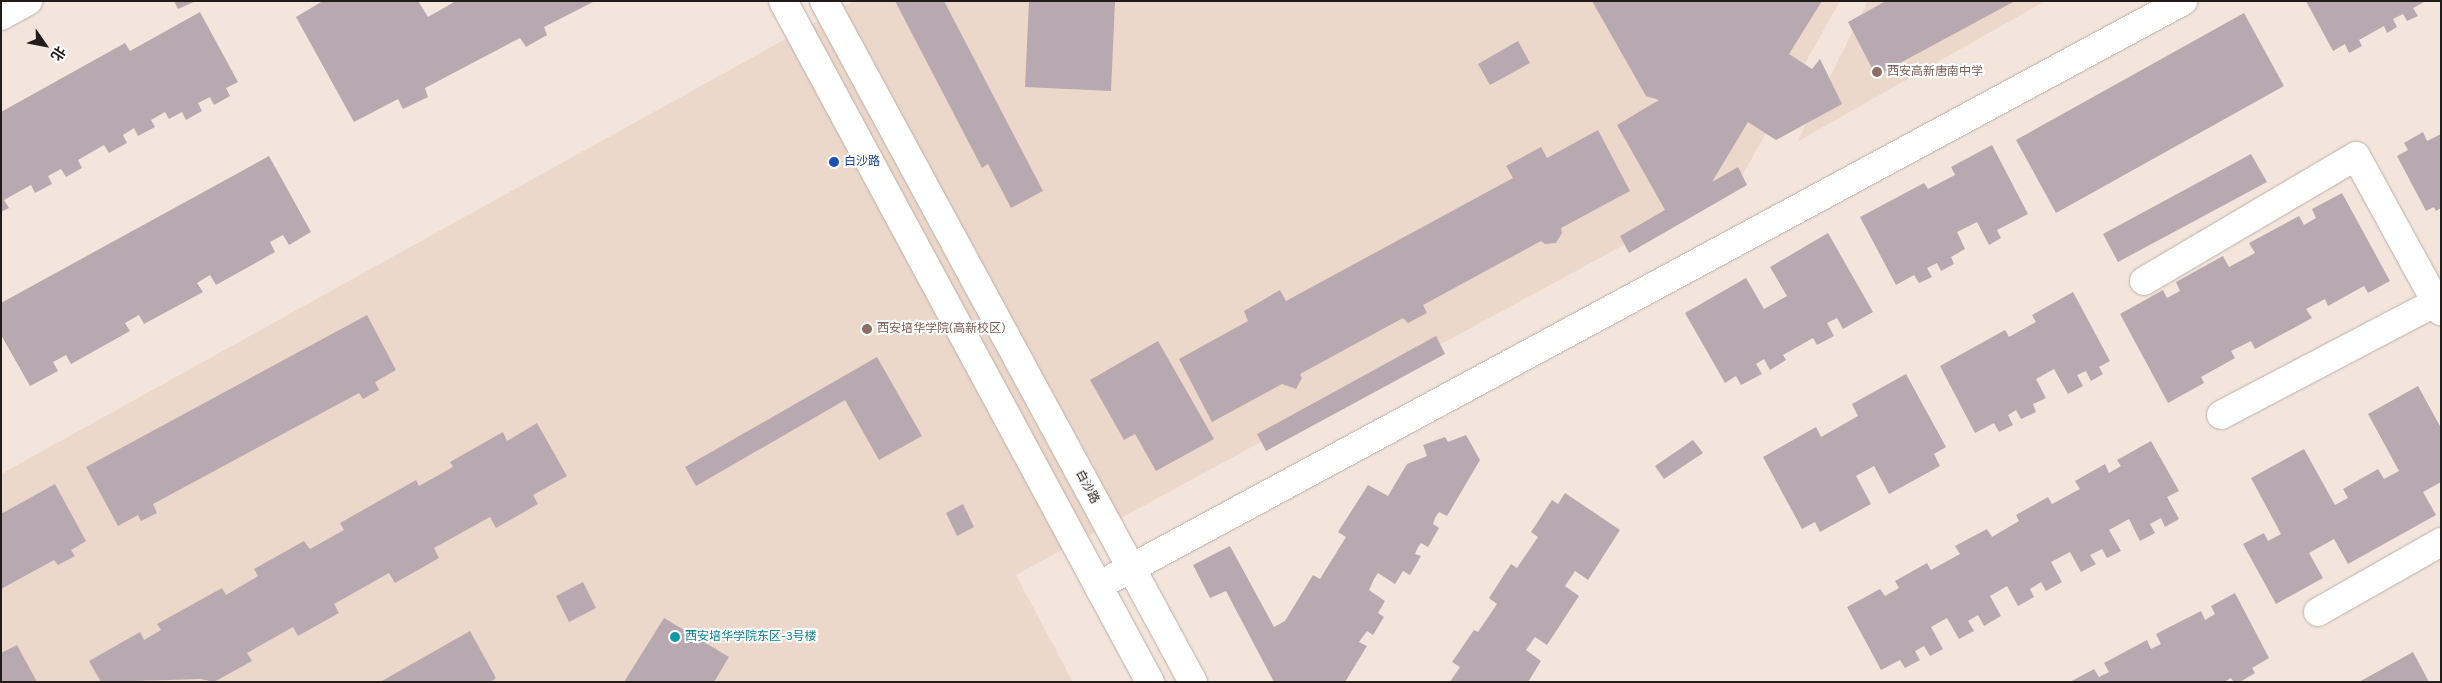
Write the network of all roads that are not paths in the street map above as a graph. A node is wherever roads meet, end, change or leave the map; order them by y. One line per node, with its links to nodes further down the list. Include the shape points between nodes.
1 (28, 1): 5 (street)
2 (784, 1): 11 (street)
3 (824, 1): 10 (street, 白沙路)
4 (2183, 1): 10 (street)
5 (1, 16)
6 (2144, 281): 7 (street, via 2356,156)
7 (2438, 307): 8 (street)
8 (2221, 415)
9 (2441, 542): 12 (street)
10 (1131, 570): 11 (street); 14 (street, 白沙路)
11 (1098, 586): 13 (street)
12 (2318, 612)
13 (1150, 682)
14 (1193, 682)

